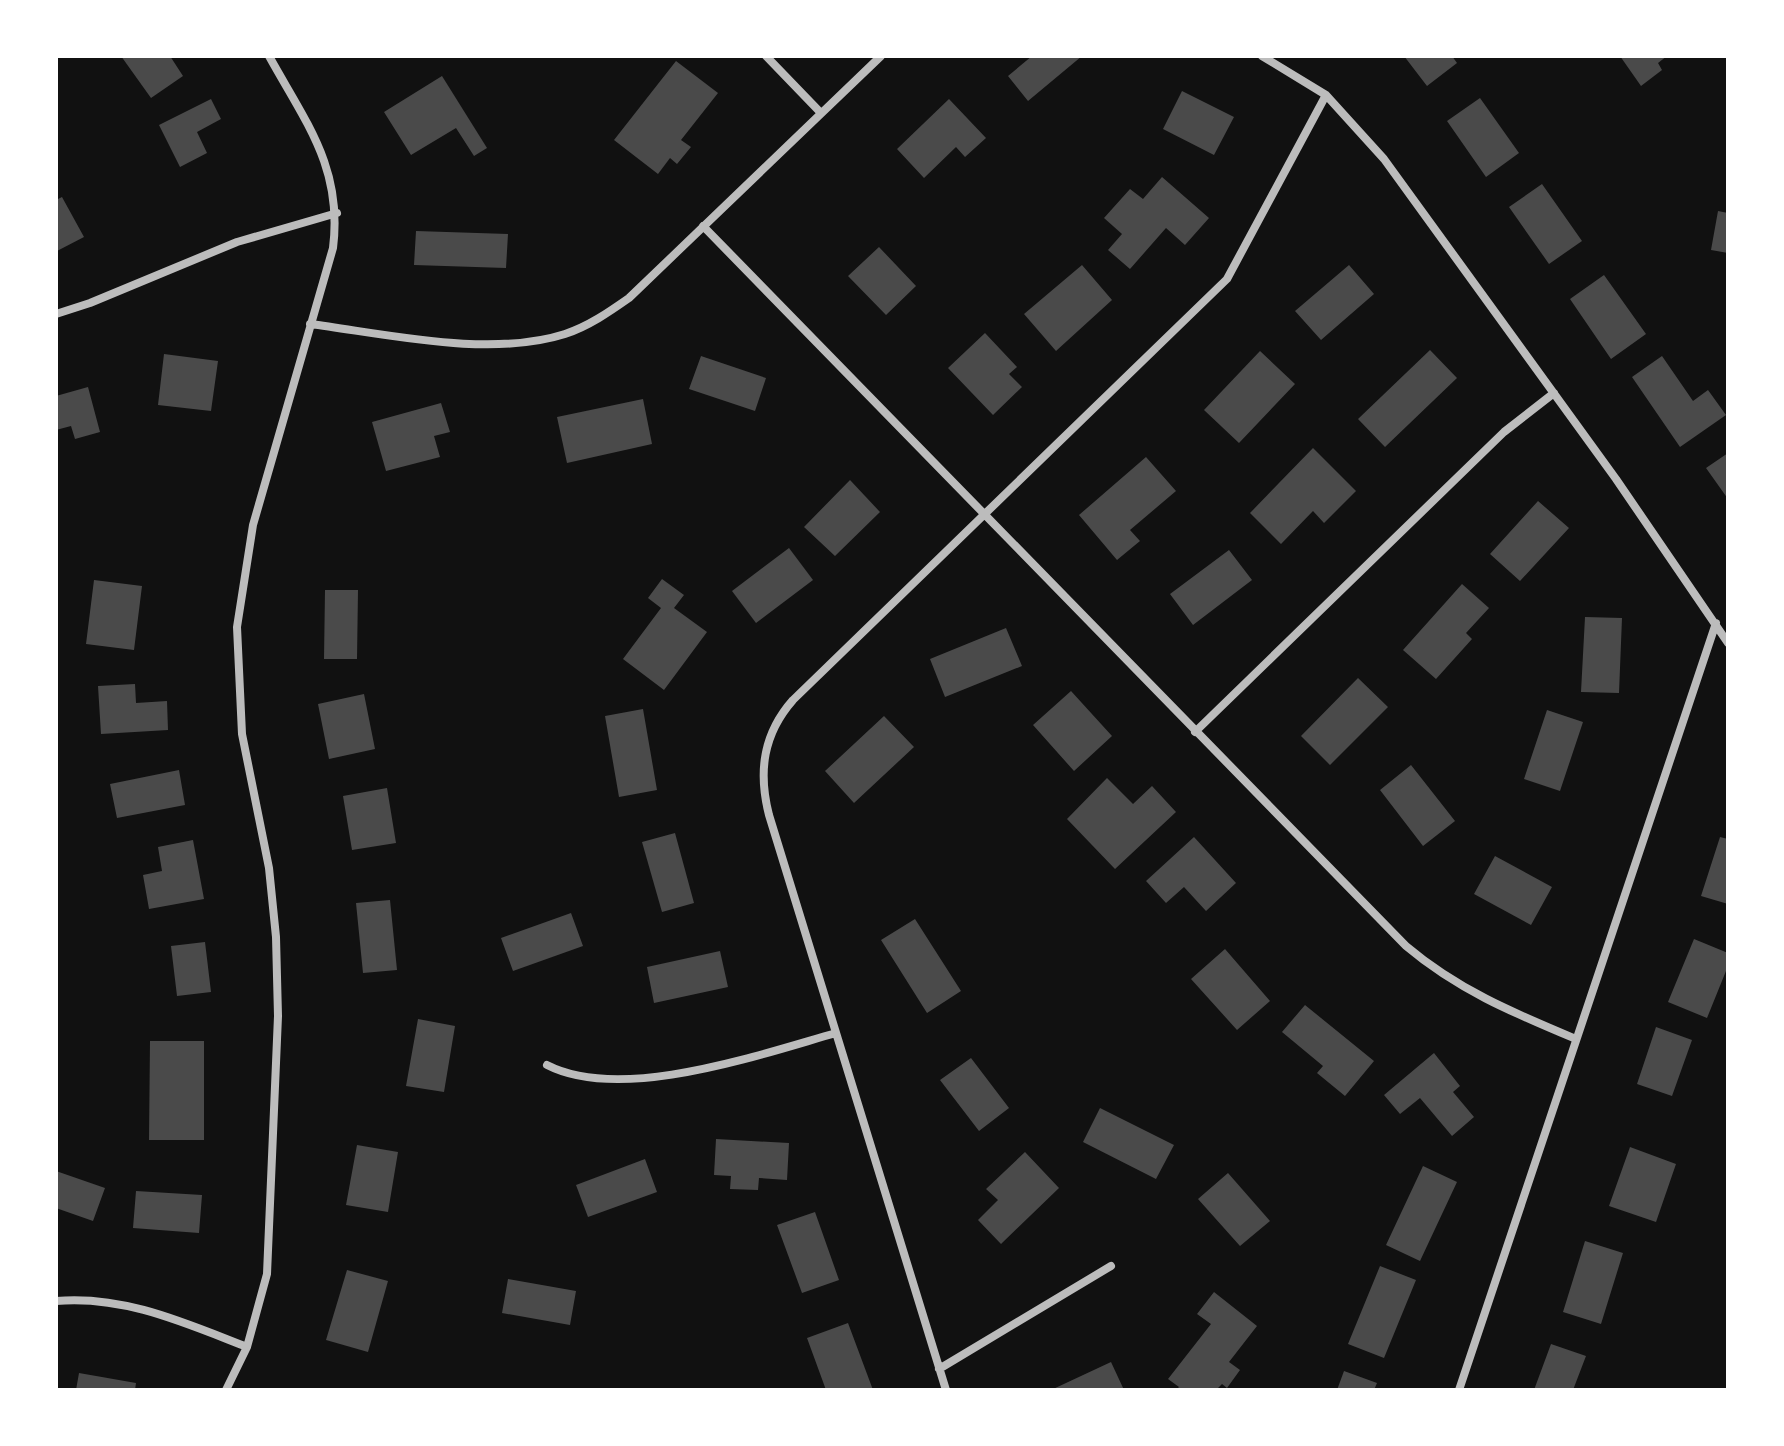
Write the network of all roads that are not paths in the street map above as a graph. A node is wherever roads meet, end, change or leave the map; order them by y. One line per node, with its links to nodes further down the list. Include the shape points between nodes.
1 (269, 56): 7 (street, via 324,156)
2 (766, 56): 6 (street)
3 (881, 56): 6 (street)
4 (1262, 56): 5 (street)
5 (1326, 95): 11 (street, via 1384,159); 12 (street, via 1227,279)
6 (820, 112): 8 (street)
7 (337, 213): 9 (street, via 223,246); 10 (street, via 333,248)
8 (703, 226): 10 (street, via 629,298 566,334 494,344); 12 (street)
9 (56, 314)
10 (310, 324): 21 (street, via 253,525 237,627 242,734 269,868 278,1016 267,1274)
11 (1554, 393): 13 (street); 15 (street, via 1504,432)
12 (983, 515): 15 (street); 16 (street, via 793,700 775,723 765,753 765,799)
13 (1716, 623): 14 (street); 17 (street)
14 (1728, 643)
15 (1195, 732): 17 (street, via 1431,968 1483,1000)
16 (836, 1033): 18 (street, via 727,1063 615,1080 580,1078); 22 (street)
17 (1576, 1039): 25 (street)
18 (547, 1065)
19 (1111, 1266): 22 (street)
20 (56, 1301): 21 (street, via 148,1310)
21 (247, 1347): 23 (street)
22 (939, 1369): 24 (street)
23 (226, 1390)
24 (946, 1390)
25 (1459, 1390)

